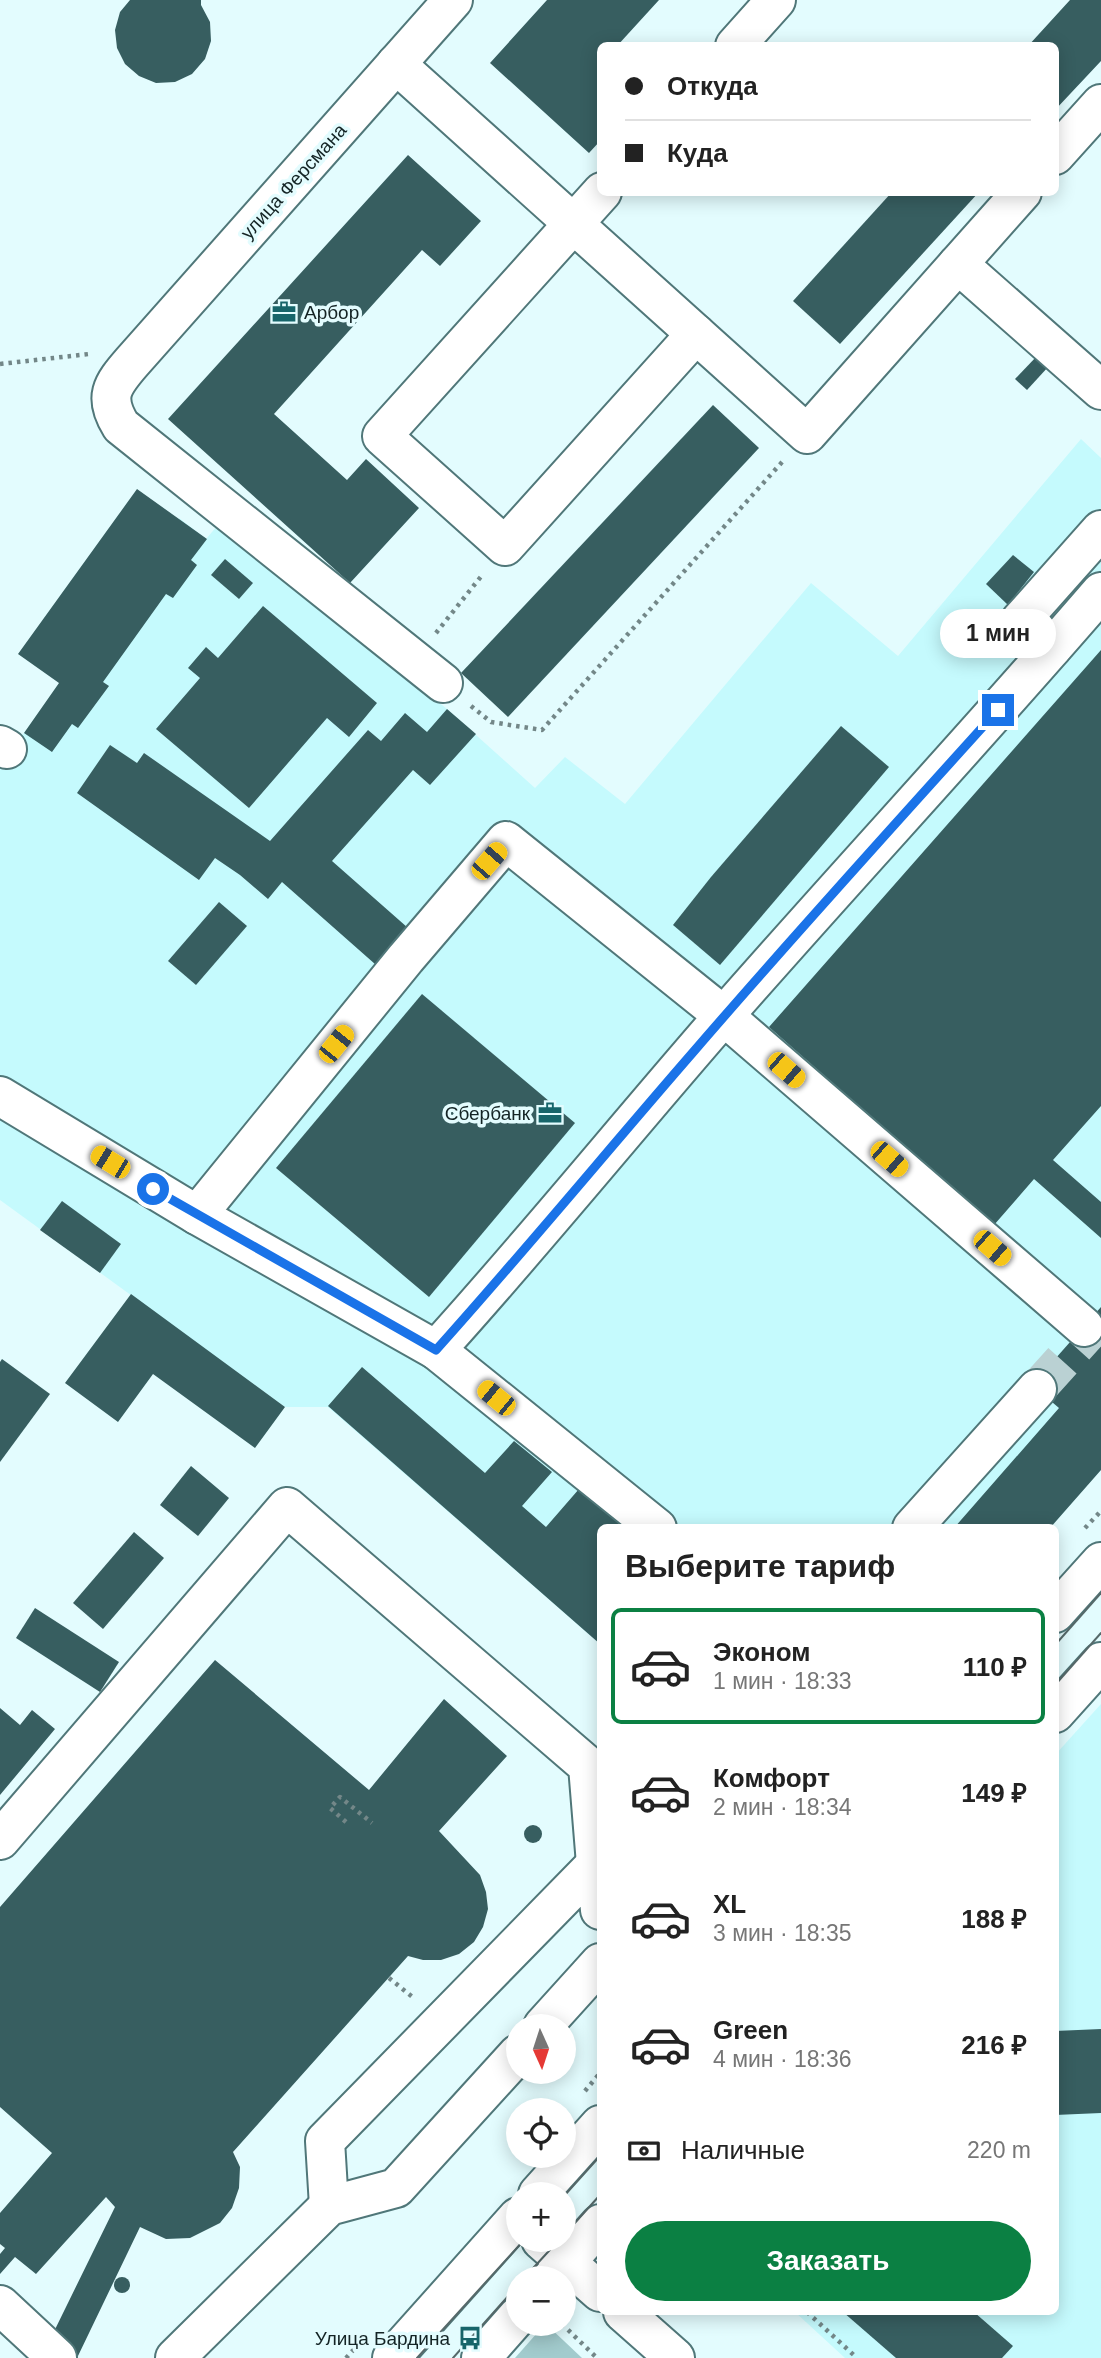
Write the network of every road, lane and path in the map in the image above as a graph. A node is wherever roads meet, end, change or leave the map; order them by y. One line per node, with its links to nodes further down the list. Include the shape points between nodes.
1 (453, 0): 4 (street, улица Ферсмана)
2 (776, 0): 3 (street)
3 (739, 42)
4 (396, 64): 9 (street); 20 (street, улица Ферсмана, via 132,362 110,396 121,426)
5 (1101, 104): 6 (street)
6 (1059, 151)
7 (598, 196): 9 (street)
8 (1018, 196): 10 (street)
9 (574, 224): 11 (street); 17 (street, via 382,436)
10 (958, 264): 14 (street); 15 (street)
11 (696, 334): 15 (street); 17 (street)
12 (92, 354): 13 (path)
13 (0, 364)
14 (1101, 390)
15 (807, 434): 21 (path, via 542,730 491,722)
16 (1101, 530): 19 (street, via 1020,621)
17 (505, 546): 20 (path)
18 (1101, 592): 19 (street)
19 (1052, 648): 22 (street)
20 (414, 660): 21 (street)
21 (443, 683)
22 (724, 1016): 24 (street, via 506,841); 25 (street); 26 (street)
23 (0, 1096): 24 (street)
24 (197, 1216): 26 (street)
25 (1084, 1327)
26 (436, 1350): 28 (street)
27 (1037, 1389): 29 (street)
28 (652, 1524)
29 (916, 1524)
30 (1101, 1562): 31 (street)
31 (1059, 1609)
32 (1101, 1661): 33 (street)
33 (1059, 1708)
34 (346, 1822): 35 (path, via 330,1808 340,1797)
35 (372, 1823)
36 (0, 1840): 37 (street, via 287,1507 587,1766)
37 (597, 1855)
38 (597, 1865): 44 (street, via 325,2141)
39 (597, 1966): 40 (street)
40 (554, 2014)
41 (506, 2067): 44 (street, via 396,2188)
42 (597, 2130): 43 (street)
43 (566, 2182)
44 (329, 2206): 57 (street)
45 (597, 2224): 46 (street)
46 (576, 2227)
47 (513, 2252): 58 (street)
48 (556, 2252): 49 (street)
49 (597, 2289)
50 (0, 2305): 56 (street)
51 (626, 2315): 55 (street)
52 (810, 2315): 61 (path)
53 (506, 2330): 59 (street)
54 (574, 2336): 60 (path)
55 (667, 2354)
56 (57, 2358)
57 (175, 2358)
58 (392, 2358)
59 (481, 2358)
60 (597, 2358)
61 (857, 2358)

